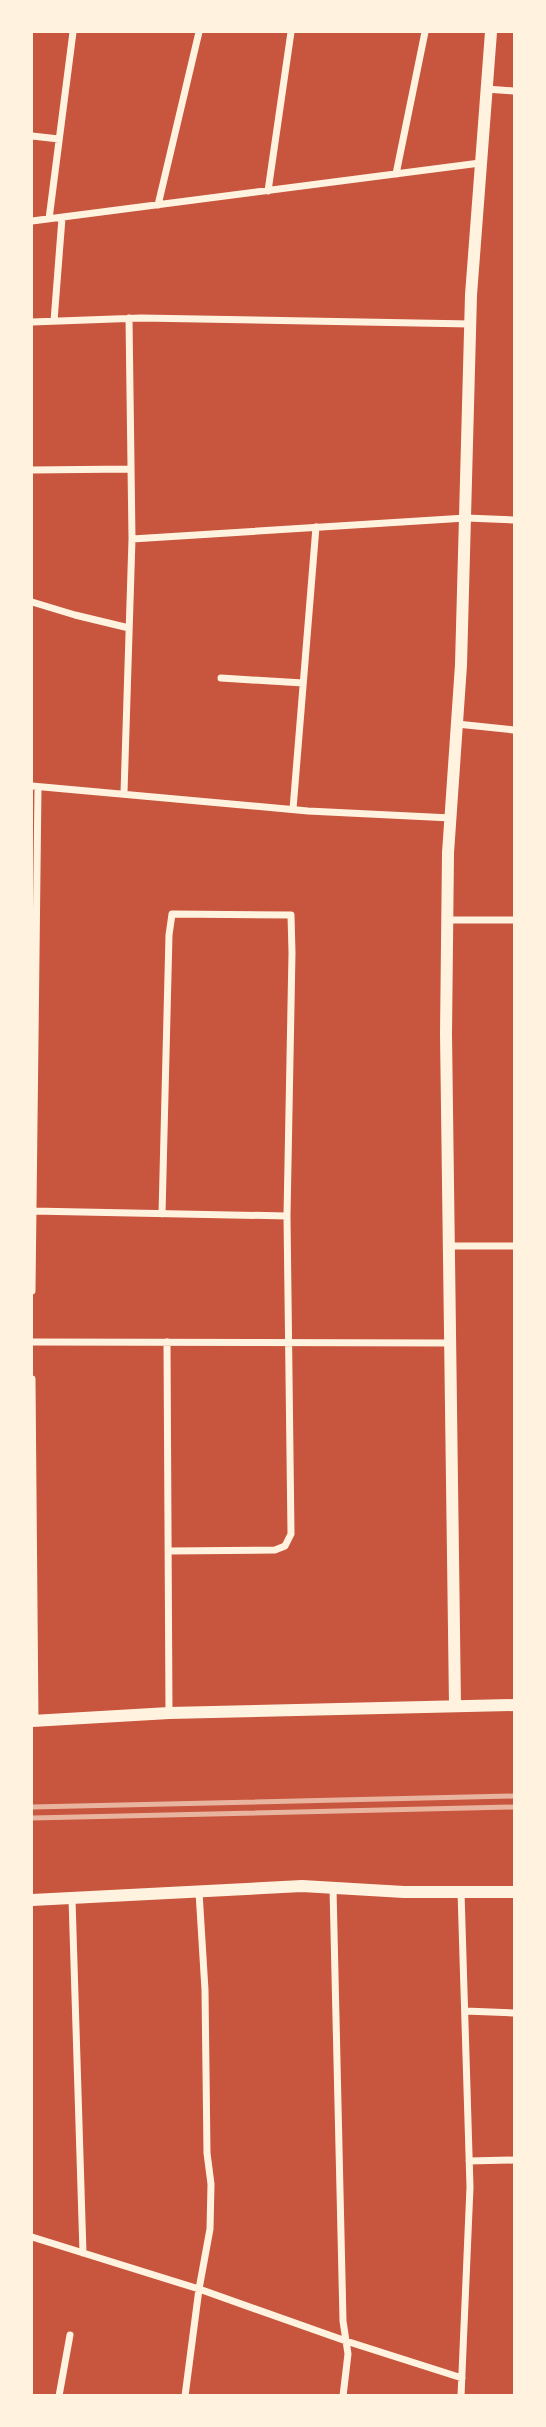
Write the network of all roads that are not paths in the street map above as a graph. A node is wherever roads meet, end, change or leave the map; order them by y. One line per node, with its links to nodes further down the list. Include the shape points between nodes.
1 (73, 32): 9 (street)
2 (199, 32): 13 (street)
3 (291, 32): 12 (street)
4 (425, 32): 11 (street)
5 (491, 32): 6 (street)
6 (486, 89): 7 (street); 10 (street)
7 (514, 91)
8 (32, 136): 9 (street)
9 (59, 139): 15 (street)
10 (480, 163): 11 (street); 20 (street)
11 (396, 174): 12 (street)
12 (268, 191): 13 (street)
13 (158, 205): 14 (street)
14 (62, 218): 15 (street); 18 (street)
15 (48, 219): 16 (street)
16 (32, 221)
17 (129, 318): 18 (street); 20 (street); 21 (street)
18 (54, 321): 19 (street)
19 (32, 322)
20 (471, 324): 23 (street)
21 (131, 469): 22 (street); 26 (street)
22 (32, 470)
23 (466, 518): 24 (street); 25 (street); 31 (street)
24 (514, 520)
25 (316, 527): 26 (street); 30 (street)
26 (132, 539): 28 (street)
27 (32, 602): 28 (street)
28 (129, 628): 34 (street)
29 (221, 678): 30 (street)
30 (303, 684): 35 (street)
31 (457, 724): 32 (street); 36 (street)
32 (514, 730)
33 (35, 786): 34 (street); 37 (street)
34 (124, 793): 35 (street)
35 (293, 809): 36 (street)
36 (450, 818): 38 (street)
37 (34, 909): 40 (street)
38 (447, 920): 39 (street); 43 (street)
39 (514, 920)
40 (32, 1212): 41 (street); 45 (street)
41 (162, 1214): 42 (street); 42 (street, via 169,935 172,914 180,913 291,915)
42 (287, 1216): 49 (street)
43 (450, 1246): 44 (street); 48 (street)
44 (514, 1246)
45 (32, 1290)
46 (32, 1342): 47 (street)
47 (167, 1342): 49 (street); 52 (street)
48 (451, 1343): 49 (street); 53 (street)
49 (290, 1344): 52 (street, via 290,1534 285,1546 259,1552)
50 (32, 1379): 51 (street)
51 (32, 1543): 56 (street)
52 (169, 1551): 55 (street)
53 (455, 1705): 54 (street); 55 (street)
54 (514, 1705)
55 (169, 1713): 56 (street)
56 (33, 1721)
57 (333, 1888): 58 (street); 59 (street); 71 (street)
58 (199, 1892): 61 (street); 69 (street, via 211,2185 210,2229)
59 (461, 1892): 60 (street); 63 (street)
60 (514, 1892)
61 (72, 1899): 62 (street); 68 (street)
62 (32, 1900)
63 (465, 2011): 64 (street); 66 (street)
64 (514, 2013)
65 (514, 2160): 66 (street)
66 (469, 2161): 72 (street)
67 (32, 2237): 68 (street)
68 (83, 2253): 69 (street)
69 (199, 2289): 71 (street); 74 (street)
70 (69, 2335): 73 (street)
71 (346, 2341): 72 (street); 75 (street)
72 (462, 2378): 76 (street)
73 (59, 2396)
74 (185, 2396)
75 (343, 2396)
76 (461, 2396)

